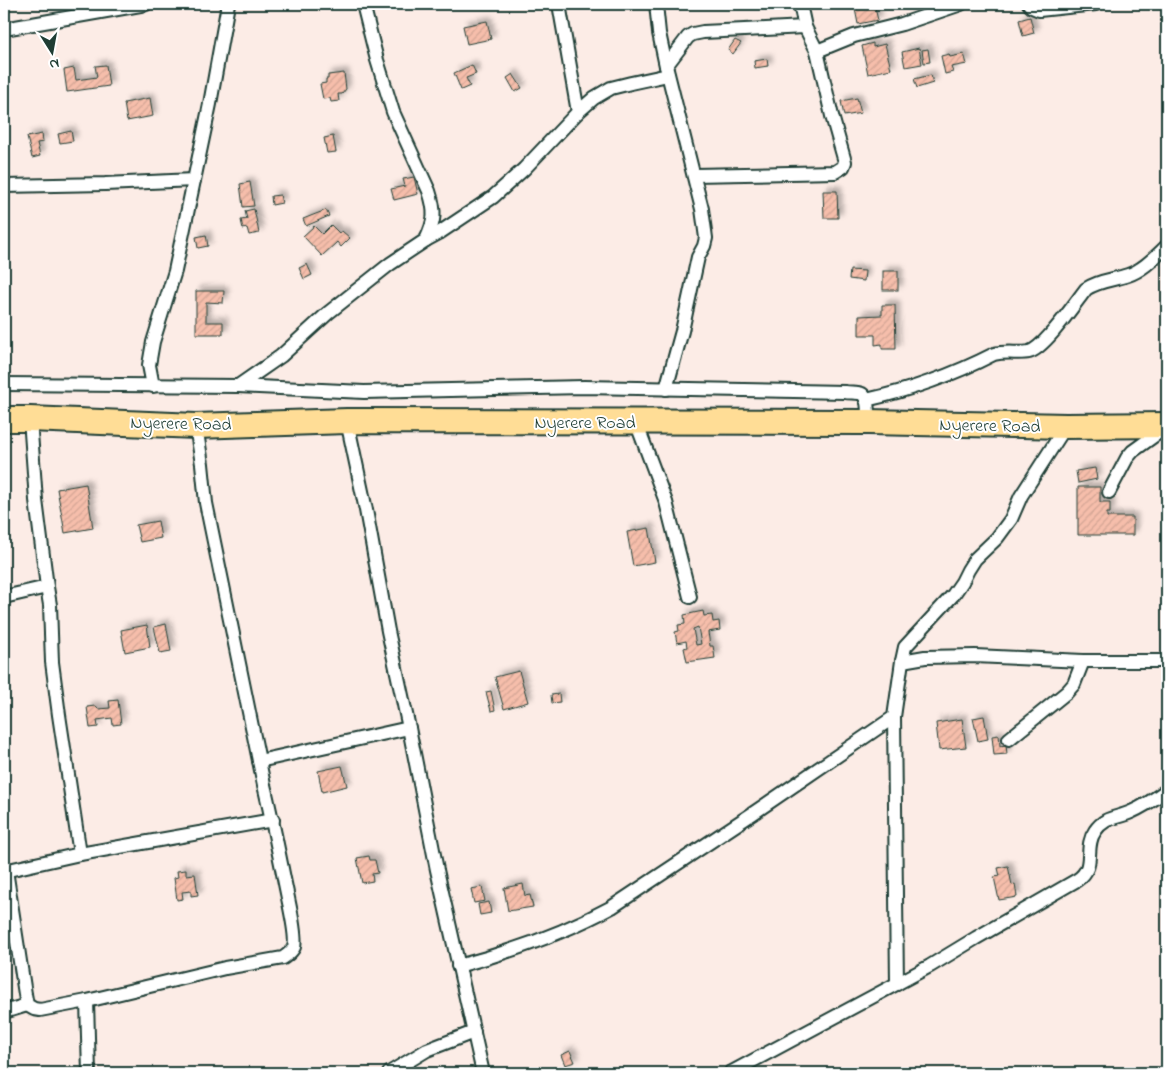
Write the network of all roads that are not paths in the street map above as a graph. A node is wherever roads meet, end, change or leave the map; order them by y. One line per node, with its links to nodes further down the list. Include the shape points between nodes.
1 (146, 4): 11 (street)
2 (228, 4): 16 (street)
3 (362, 4): 18 (street, via 393,112 434,204 434,218)
4 (559, 4): 14 (street)
5 (656, 4): 13 (street)
6 (800, 4): 10 (street)
7 (961, 4): 12 (street)
8 (1029, 4): 9 (street, via 1039,10)
9 (1096, 4)
10 (805, 27): 12 (street); 13 (street, via 693,34)
11 (4, 29)
12 (817, 50): 15 (street, via 845,162 843,167 835,172)
13 (667, 71): 14 (street, via 612,88); 15 (street)
14 (578, 112): 18 (street, via 493,197)
15 (694, 175): 23 (street, via 706,238 698,257)
16 (194, 180): 17 (street); 21 (street, via 175,271 153,342 149,365)
17 (4, 186)
18 (426, 240): 22 (street, via 390,264 328,313 281,356)
19 (1167, 246): 24 (street, via 1141,269 1086,289 1036,350 994,354)
20 (4, 384): 21 (street)
21 (153, 386): 22 (street)
22 (238, 386): 23 (street, via 364,392 584,388)
23 (666, 390): 24 (street, via 845,392 862,394)
24 (867, 411): 28 (highway, Nyerere Road); 30 (highway, Nyerere Road)
25 (4, 419): 26 (highway, Nyerere Road)
26 (30, 419): 29 (highway, Nyerere Road); 33 (street)
27 (347, 422): 28 (highway, Nyerere Road); 29 (highway, Nyerere Road); 40 (street)
28 (636, 422): 35 (street, via 666,502)
29 (196, 426): 42 (street, via 206,503)
30 (1066, 426): 31 (highway, Nyerere Road); 37 (street, via 1021,496 1011,519 976,559 953,595 905,648)
31 (1167, 426): 32 (street, via 1133,451)
32 (1109, 492)
33 (47, 588): 34 (street); 45 (street, via 52,662)
34 (4, 596)
35 (690, 597)
36 (1083, 660): 37 (street, via 975,656); 38 (street); 41 (street, via 1068,692)
37 (902, 661): 39 (street)
38 (1167, 661)
39 (894, 717): 47 (street, via 591,918 556,934); 48 (street)
40 (410, 728): 42 (street); 47 (street)
41 (1009, 739)
42 (259, 761): 44 (street)
43 (1167, 790): 48 (street, via 1132,812 1100,825 1092,836 1088,867 1082,877)
44 (273, 820): 45 (street); 49 (street, via 292,919 294,947 290,952 283,958 225,968)
45 (80, 854): 46 (street)
46 (5, 870): 50 (street)
47 (458, 966): 52 (street)
48 (896, 984): 56 (street)
49 (87, 1001): 50 (street, via 40,1010); 53 (street)
50 (27, 1005): 51 (street)
51 (4, 1012)
52 (474, 1032): 54 (street, via 427,1050); 55 (street)
53 (90, 1073)
54 (389, 1073)
55 (482, 1073)
56 (730, 1073)

